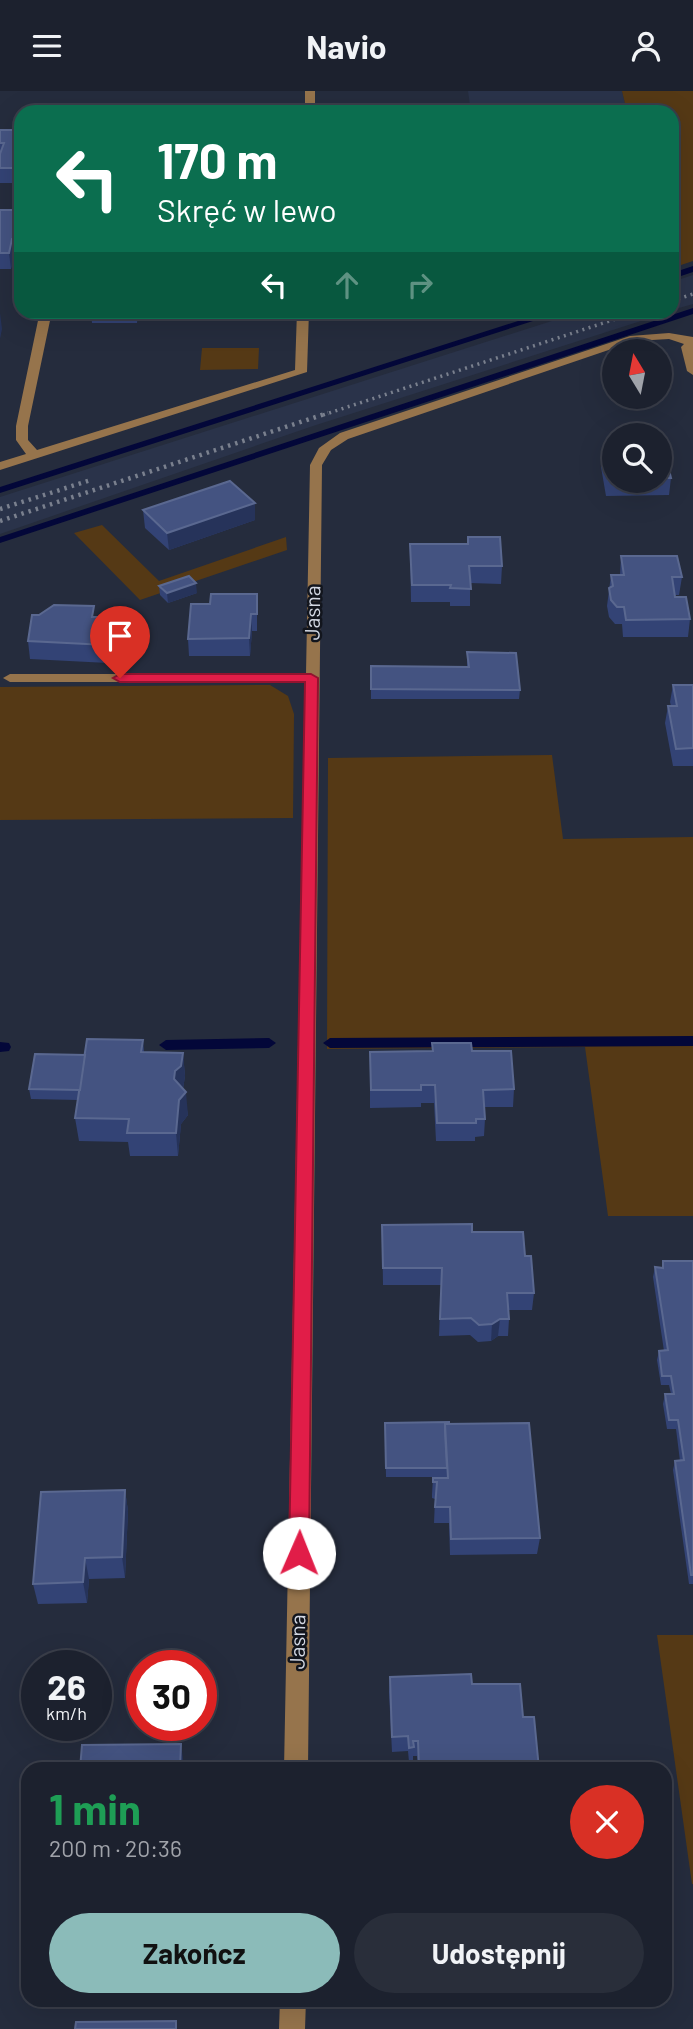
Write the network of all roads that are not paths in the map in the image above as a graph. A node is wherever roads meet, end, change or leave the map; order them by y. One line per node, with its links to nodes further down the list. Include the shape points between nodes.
1 (44, 319): 5 (street, via 22,426 22,440)
2 (303, 319): 5 (street, via 301,372)
3 (692, 341): 4 (street, via 687,347); 8 (street, Jasna, via 669,336 634,338 327,445 316,465)
4 (693, 371)
5 (34, 455): 6 (street)
6 (0, 466)
7 (10, 678): 8 (street)
8 (311, 678): 9 (street, Jasna)
9 (296, 1762)
10 (293, 2007): 11 (street)
11 (292, 2029)

